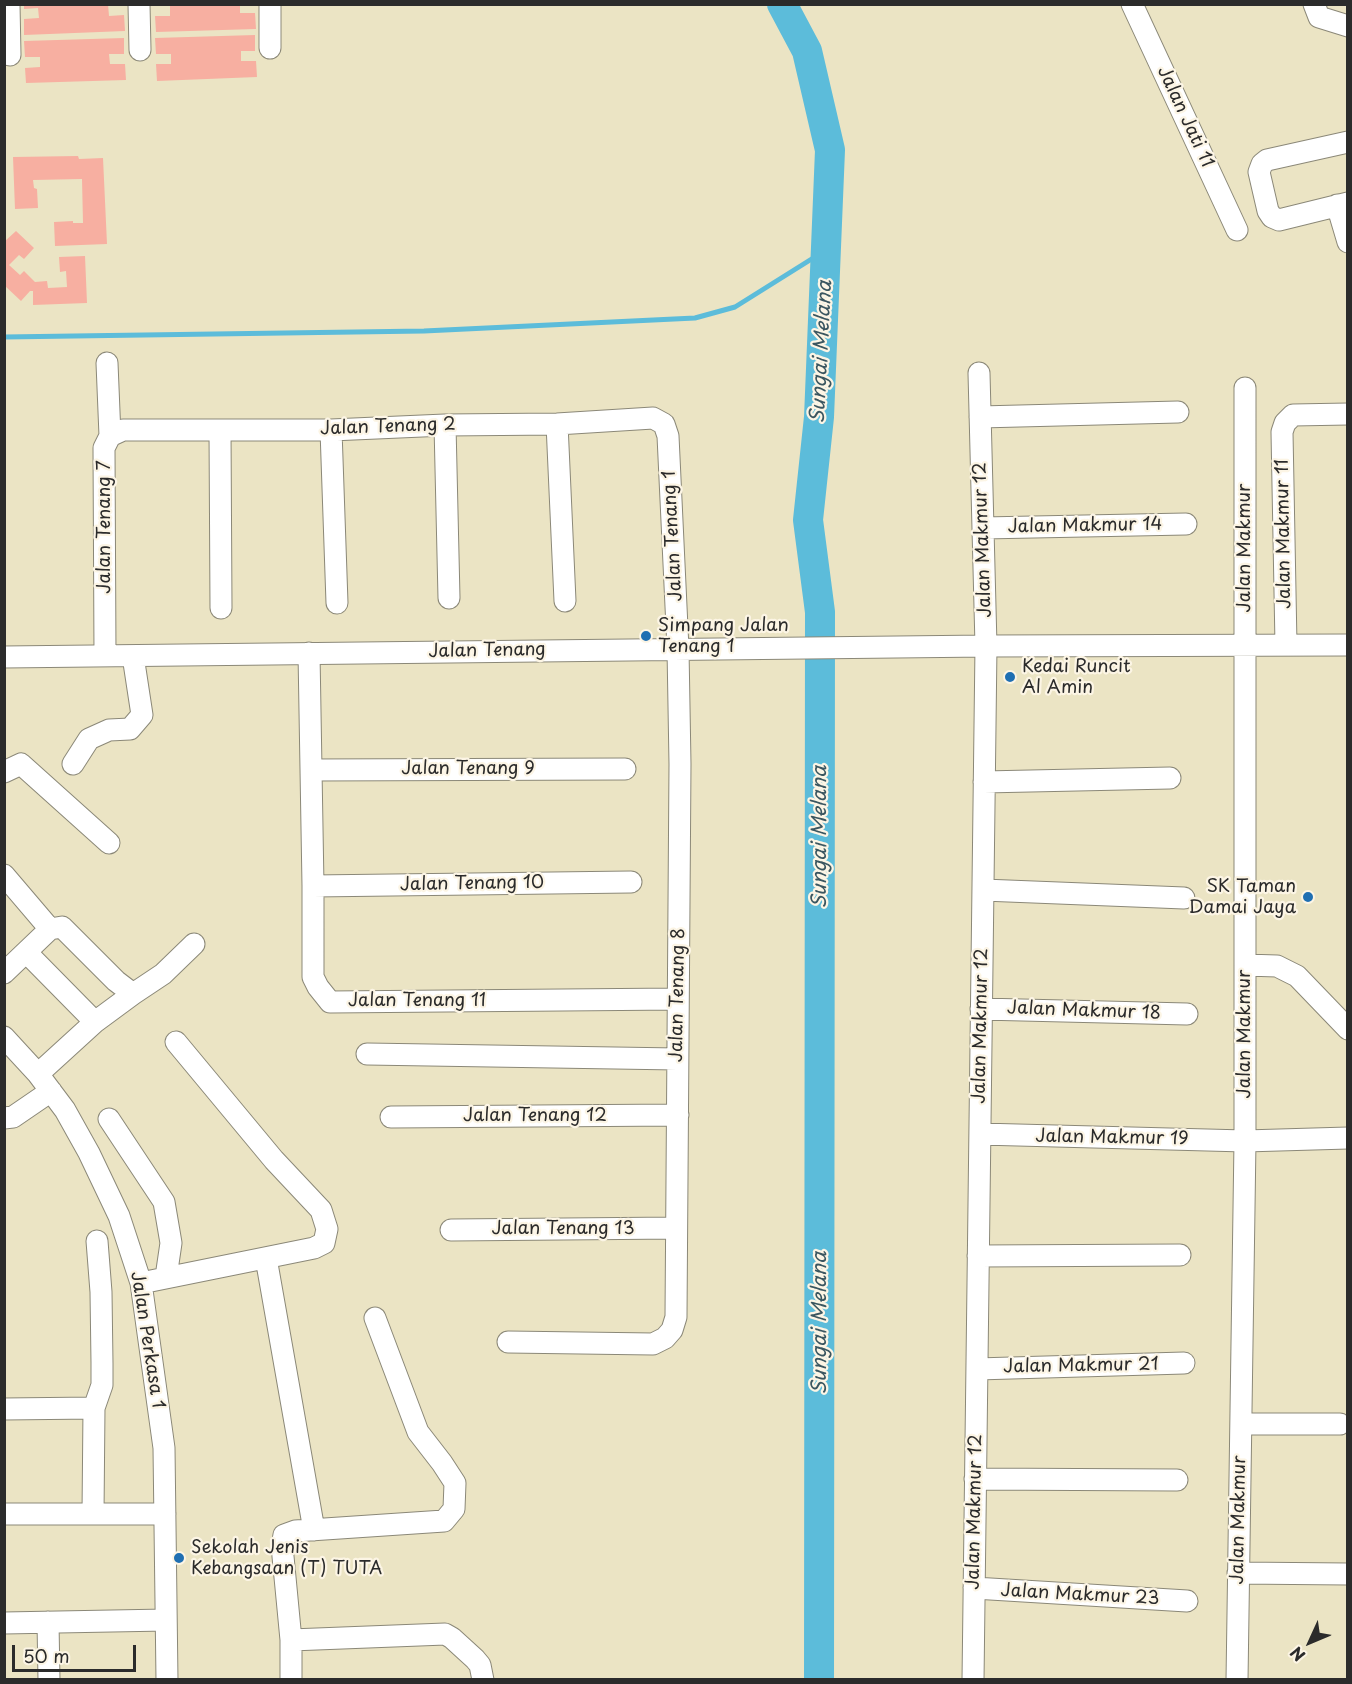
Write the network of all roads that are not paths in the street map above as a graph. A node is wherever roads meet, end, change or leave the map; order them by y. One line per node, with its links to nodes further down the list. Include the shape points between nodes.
1 (9, 4): 9 (street)
2 (139, 4): 8 (street)
3 (270, 4): 7 (street)
4 (1314, 4): 6 (street, via 1319,16)
5 (1137, 6): 12 (street, Jalan Jati 11)
6 (1347, 26)
7 (270, 48)
8 (140, 50)
9 (10, 55)
10 (1347, 142): 11 (street, via 1267,160 1259,172 1268,211 1279,220)
11 (1342, 204): 13 (street)
12 (1237, 230)
13 (1347, 242)
14 (107, 363): 25 (street, Jalan Tenang 7)
15 (979, 373): 19 (street, Jalan Makmur 12)
16 (1245, 388): 35 (street, Jalan Makmur)
17 (1178, 412): 19 (street)
18 (1347, 414): 32 (street, Jalan Makmur 11, via 1293,415 1282,432)
19 (980, 417): 27 (street, Jalan Makmur 12)
20 (557, 424): 21 (street, Jalan Tenang 2, via 653,418); 22 (street, Jalan Tenang 2); 29 (street)
21 (664, 424): 36 (street, Jalan Tenang 1)
22 (445, 425): 24 (street, Jalan Tenang 2); 28 (street)
23 (220, 430): 24 (street, Jalan Tenang 2); 25 (street, Jalan Tenang 2, via 123,430); 31 (street)
24 (331, 430): 30 (street)
25 (110, 436): 38 (street, Jalan Tenang 7, via 104,448)
26 (1186, 524): 27 (street, Jalan Makmur 14)
27 (983, 528): 34 (street, Jalan Makmur 12)
28 (449, 598)
29 (566, 601)
30 (337, 603)
31 (220, 608)
32 (1286, 645): 33 (street, Jalan Tenang); 35 (street, Jalan Tenang)
33 (1347, 645)
34 (978, 646): 35 (street, Jalan Tenang); 36 (street, Jalan Tenang); 46 (street, Jalan Makmur 12)
35 (1245, 646): 56 (street, Jalan Makmur)
36 (688, 649): 37 (street, Jalan Tenang); 59 (street, Jalan Tenang 8)
37 (309, 654): 39 (street, Jalan Tenang); 43 (street, Jalan Tenang 11)
38 (105, 656): 39 (street, Jalan Tenang); 40 (street, Jalan Tenang)
39 (133, 656): 41 (street, via 142,715 130,729 109,730 89,739)
40 (4, 657)
41 (73, 764)
42 (625, 769): 43 (street, Jalan Tenang 9)
43 (311, 770): 50 (street, Jalan Tenang 11)
44 (4, 772): 47 (street, via 21,764)
45 (1170, 778): 46 (street)
46 (984, 782): 51 (street, Jalan Makmur 12)
47 (109, 843)
48 (4, 875): 53 (street)
49 (631, 882): 50 (street, Jalan Tenang 10)
50 (313, 886): 59 (street, Jalan Tenang 11, via 313,977 330,1002)
51 (983, 890): 52 (street); 60 (street, Jalan Makmur 12)
52 (1184, 898)
53 (50, 929): 55 (street); 58 (street, via 62,927)
54 (194, 944): 58 (street, via 163,974)
55 (27, 953): 57 (street); 62 (street)
56 (1245, 965): 63 (street, via 1277,966 1297,976); 75 (street, Jalan Makmur)
57 (4, 973)
58 (133, 994): 62 (street)
59 (678, 999): 67 (street, Jalan Tenang 8)
60 (981, 1009): 61 (street, Jalan Makmur 18); 73 (street, Jalan Makmur 12)
61 (1187, 1014)
62 (95, 1022): 68 (street)
63 (1347, 1029)
64 (4, 1036): 68 (street, Jalan Perkasa 1)
65 (176, 1042): 81 (street, via 321,1210 327,1229 324,1243)
66 (367, 1054): 67 (street)
67 (677, 1059): 69 (street, Jalan Tenang 8)
68 (44, 1082): 71 (street, via 13,1117); 83 (street, Jalan Perkasa 1, via 90,1153 119,1216)
69 (678, 1115): 70 (street, Jalan Tenang 12); 76 (street, Jalan Tenang 8)
70 (391, 1117)
71 (4, 1118)
72 (109, 1119): 82 (street, via 164,1202 171,1243)
73 (980, 1134): 75 (street, Jalan Makmur 19); 80 (street, Jalan Makmur 12)
74 (1347, 1138): 75 (street, Jalan Makmur 19)
75 (1245, 1141): 90 (street, Jalan Makmur)
76 (676, 1228): 77 (street, Jalan Tenang 13); 85 (street, Jalan Tenang 8, via 676,1317 665,1338 653,1344)
77 (451, 1230)
78 (97, 1241): 88 (street, via 102,1385)
79 (1180, 1255): 80 (street)
80 (978, 1256): 87 (street, Jalan Makmur 12)
81 (266, 1258): 82 (street); 97 (street)
82 (166, 1277): 83 (street)
83 (141, 1283): 96 (street, Jalan Perkasa 1, via 164,1448)
84 (375, 1318): 97 (street, via 418,1432 455,1483 454,1509 444,1521)
85 (508, 1342)
86 (1184, 1363): 87 (street, Jalan Makmur 21)
87 (977, 1369): 92 (street, Jalan Makmur 12)
88 (94, 1408): 89 (street); 95 (street)
89 (4, 1409)
90 (1241, 1424): 91 (street); 98 (street, Jalan Makmur)
91 (1340, 1424)
92 (975, 1479): 93 (street); 100 (street, Jalan Makmur 12)
93 (1177, 1480)
94 (4, 1514): 95 (street)
95 (93, 1514): 96 (street)
96 (165, 1514): 102 (street, Jalan Perkasa 1)
97 (314, 1530): 105 (street, via 284,1536)
98 (1238, 1573): 99 (street); 111 (street, Jalan Makmur)
99 (1347, 1574)
100 (974, 1588): 101 (street, Jalan Makmur 23); 110 (street, Jalan Makmur 12)
101 (1187, 1601)
102 (166, 1620): 103 (street); 107 (street, Jalan Perkasa 1)
103 (48, 1622): 104 (street); 106 (street)
104 (4, 1623)
105 (291, 1640): 108 (street); 109 (street, via 445,1634 480,1665)
106 (49, 1680)
107 (166, 1680)
108 (291, 1680)
109 (483, 1680)
110 (973, 1680)
111 (1237, 1680)

